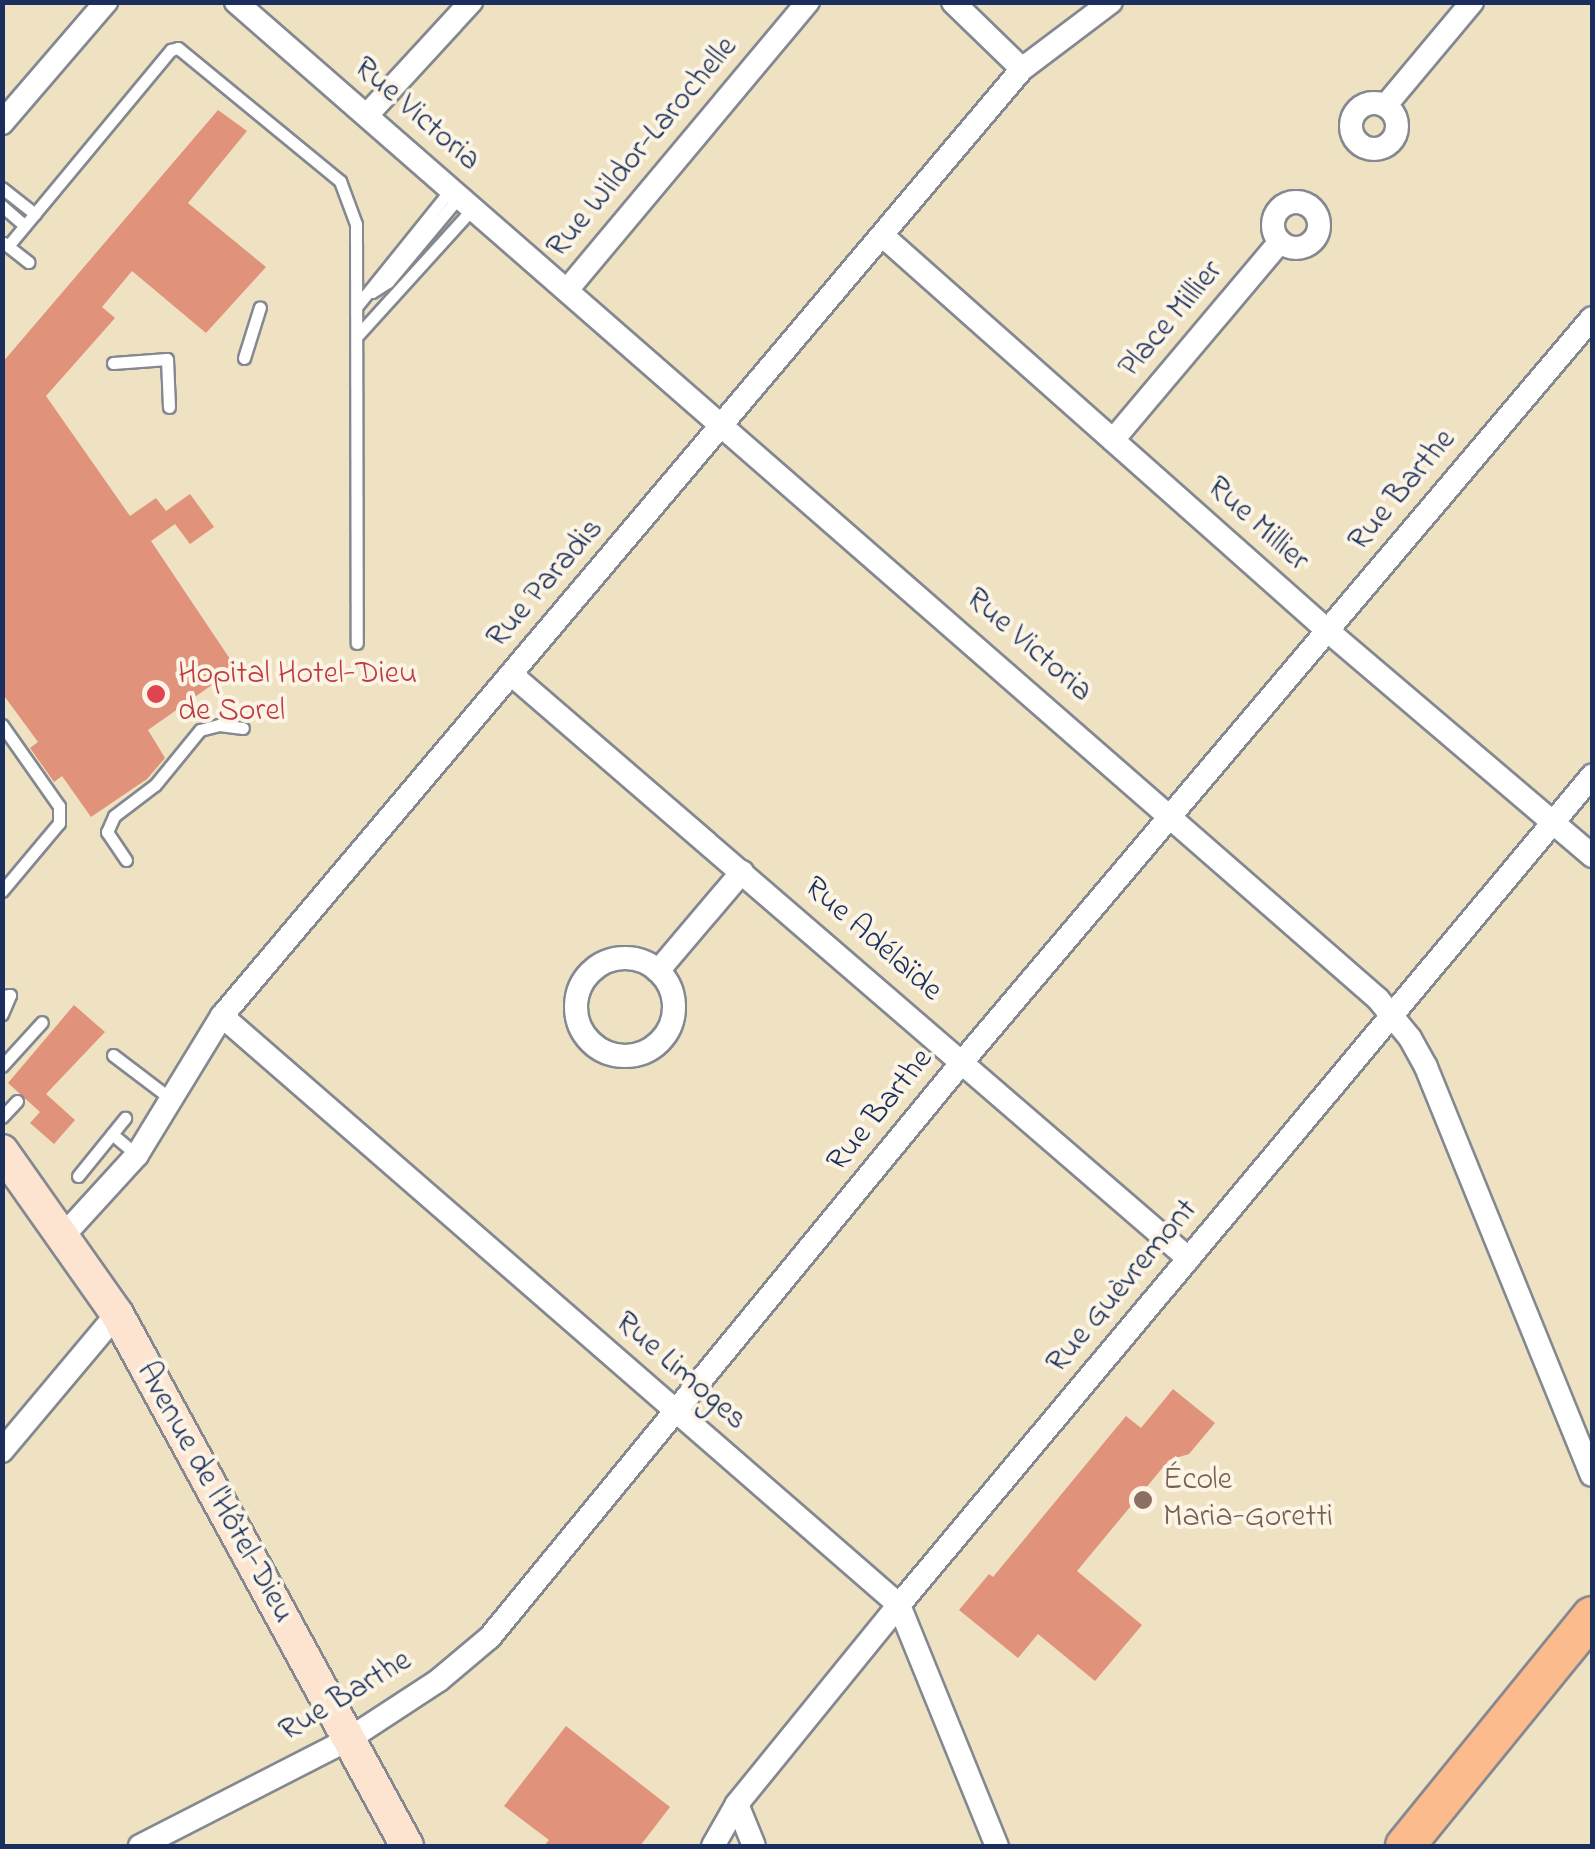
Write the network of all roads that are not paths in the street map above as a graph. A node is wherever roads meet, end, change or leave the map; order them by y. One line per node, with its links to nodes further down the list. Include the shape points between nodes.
1 (106, 2): 11 (street)
2 (236, 2): 10 (street, Rue Victoria)
3 (471, 2): 10 (street)
4 (808, 2): 21 (street, Rue Wildor-Larochelle)
5 (953, 2): 8 (street)
6 (1111, 2): 8 (street, Rue Paradis)
7 (1472, 2): 9 (street)
8 (1022, 68): 17 (street, Rue Paradis)
9 (1386, 105)
10 (367, 115): 13 (street, Rue Victoria)
11 (2, 123)
12 (2, 188): 15 (lane)
13 (461, 198): 21 (street, Rue Victoria); 22 (lane, via 388,282); 25 (lane)
14 (2, 206): 16 (lane)
15 (35, 214): 16 (lane); 22 (lane, via 171,50 184,49 340,181 356,224)
16 (25, 226): 19 (lane)
17 (883, 236): 29 (street, Rue Paradis); 30 (street, Rue Millier)
18 (1280, 242): 30 (street, Place Millier)
19 (5, 244): 20 (lane)
20 (28, 262)
21 (567, 290): 29 (street, Rue Victoria)
22 (357, 306): 25 (lane)
23 (260, 307): 26 (lane)
24 (1592, 318): 31 (street, Rue Barthe)
25 (358, 336): 32 (lane)
26 (244, 358)
27 (113, 363): 28 (lane, via 167,359)
28 (169, 407)
29 (726, 426): 33 (street, Rue Paradis); 37 (street, Rue Victoria)
30 (1113, 440): 31 (street, Rue Millier)
31 (1328, 631): 37 (street, Rue Barthe); 38 (street, Rue Millier)
32 (357, 643)
33 (511, 674): 41 (street, Rue Adélaïde); 47 (street, Rue Paradis)
34 (2, 725): 42 (lane, via 59,806 59,822)
35 (243, 728): 40 (lane, via 219,724 200,730 155,784 114,816 107,832)
36 (1592, 776): 38 (street, Rue Guèvremont)
37 (1172, 815): 46 (street, Rue Victoria); 50 (street, Rue Barthe)
38 (1556, 820): 39 (street, Rue Millier); 46 (street, Rue Guèvremont)
39 (1592, 856)
40 (126, 860)
41 (742, 872): 43 (street); 50 (street, Rue Adélaïde)
42 (2, 891)
43 (658, 971): 43 (street, via 674,1000 668,1032 644,1054 596,1048 584,1036 575,1006 586,976 613,958 645,962)
44 (2, 996): 45 (lane, via 10,995)
45 (2, 1014)
46 (1393, 1015): 61 (street, Rue Guèvremont); 65 (street, Rue Victoria, via 1434,1086)
47 (222, 1016): 52 (street, Rue Paradis); 63 (street, Rue Limoges)
48 (42, 1022): 51 (lane)
49 (113, 1055): 52 (lane)
50 (963, 1061): 61 (street, Rue Adélaïde); 63 (street, Rue Barthe)
51 (2, 1066)
52 (171, 1099): 58 (street, Rue Paradis)
53 (17, 1100): 54 (lane)
54 (2, 1117)
55 (125, 1118): 56 (lane)
56 (112, 1134): 58 (lane); 59 (lane)
57 (2, 1150): 60 (street, Avenue de l'Hôtel-Dieu)
58 (137, 1154): 60 (street, Rue Paradis)
59 (78, 1176)
60 (63, 1236): 62 (street, Avenue de l'Hôtel-Dieu)
61 (1188, 1259): 66 (street, Rue Guèvremont)
62 (116, 1314): 64 (street); 68 (street, Avenue de l'Hôtel-Dieu)
63 (678, 1412): 66 (street, Rue Limoges); 68 (street, Rue Barthe, via 490,1637)
64 (2, 1451)
65 (1592, 1475)
66 (899, 1606): 69 (street, Rue Guèvremont); 75 (street, Rue Limoges)
67 (1592, 1616): 70 (main road)
68 (349, 1739): 71 (street, Rue Barthe); 72 (street, Avenue de l'Hôtel-Dieu)
69 (736, 1804): 73 (street, Rue Guèvremont); 74 (street)
70 (1422, 1837)
71 (140, 1846)
72 (406, 1846)
73 (713, 1846)
74 (754, 1846)
75 (998, 1846)

